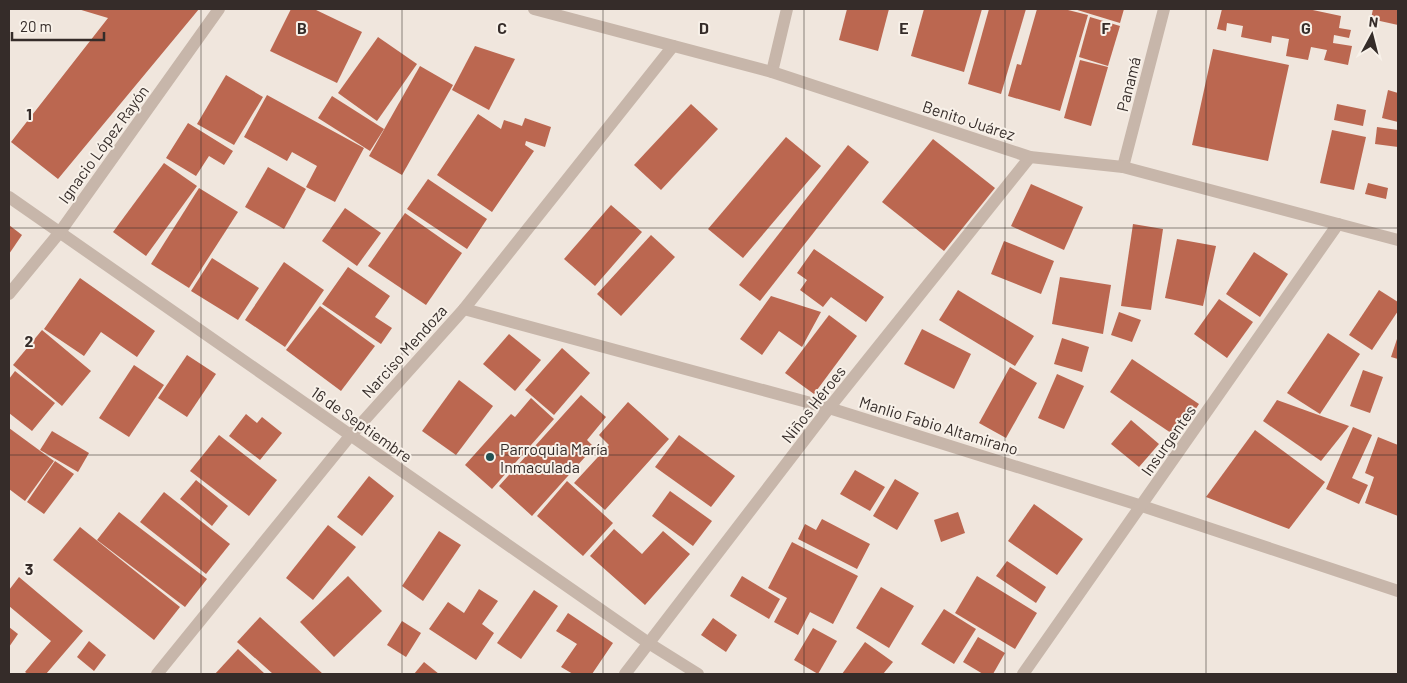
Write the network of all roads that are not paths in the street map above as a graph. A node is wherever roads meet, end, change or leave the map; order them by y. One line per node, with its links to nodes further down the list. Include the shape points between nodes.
1 (219, 9): 11 (street, Ignacio López Rayón)
2 (534, 9): 5 (street, Benito Juárez)
3 (787, 9): 6 (street)
4 (1164, 9): 8 (street, Panamá)
5 (673, 46): 6 (street, Benito Juárez); 14 (street, Narciso Mendoza)
6 (772, 72): 7 (street, Benito Juárez)
7 (1030, 157): 8 (street, Benito Juárez); 15 (street, Niños Héroes)
8 (1123, 167): 10 (street, Benito Juárez)
9 (9, 197): 11 (street, 16 de Septiembre)
10 (1338, 224): 12 (street, Benito Juárez); 17 (street, Insurgentes)
11 (60, 232): 13 (street, Ignacio López Rayón); 16 (street, 16 de Septiembre)
12 (1398, 240)
13 (9, 294)
14 (464, 309): 15 (street, Manlio Fabio Altamirano); 16 (street, Narciso Mendoza)
15 (829, 408): 17 (street, Manlio Fabio Altamirano); 19 (street, Niños Héroes)
16 (350, 436): 19 (street, 16 de Septiembre); 20 (street, Narciso Mendoza)
17 (1142, 506): 18 (street, Manlio Fabio Altamirano); 23 (street, Insurgentes)
18 (1398, 591)
19 (650, 644): 21 (street, Niños Héroes); 22 (street, 16 de Septiembre)
20 (156, 674)
21 (625, 674)
22 (698, 674)
23 (1023, 674)

